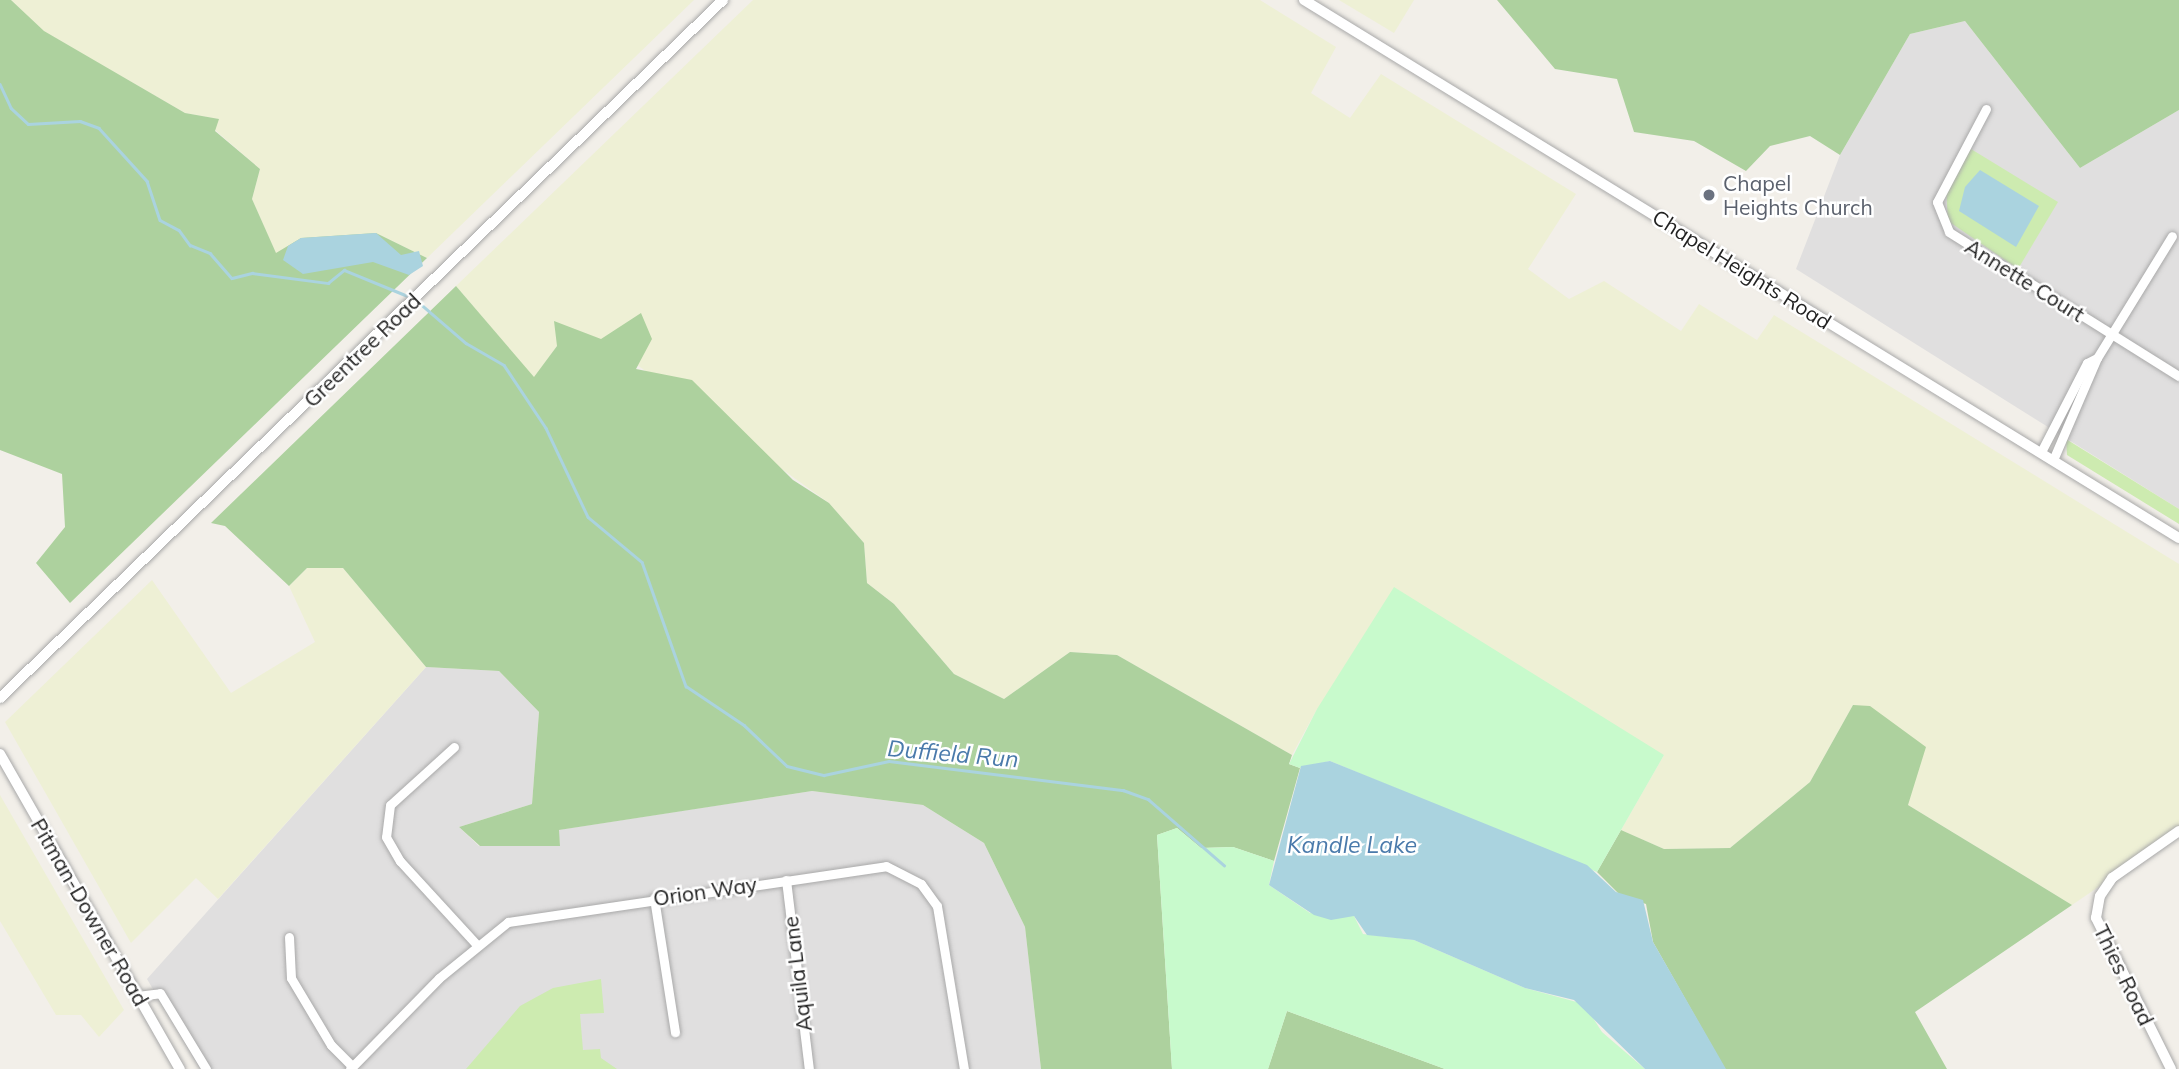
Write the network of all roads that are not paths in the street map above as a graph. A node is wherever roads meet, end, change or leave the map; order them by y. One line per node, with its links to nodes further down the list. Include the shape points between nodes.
1 (723, 0): 11 (street, Greentree Road)
2 (1304, 0): 8 (street, Chapel Heights Road)
3 (1986, 109): 5 (street, Annette Court, via 1943,183 1937,202 1940,219 1969,247)
4 (2172, 236): 5 (street)
5 (2112, 335): 6 (street); 7 (street)
6 (2097, 358): 8 (street, via 2087,363); 9 (street)
7 (2179, 376)
8 (2041, 452): 9 (street, Chapel Heights Road)
9 (2053, 460): 10 (street, Chapel Heights Road)
10 (2179, 538)
11 (0, 698)
12 (454, 747): 18 (street, via 390,805 386,837 400,861)
13 (0, 754): 19 (street, Pitman-Downer Road)
14 (2179, 831): 26 (street, Thies Road, via 2112,878 2099,896 2096,918)
15 (786, 880): 16 (street, Orion Way); 24 (street, Aquila Lane); 25 (street, Orion Way, via 886,866 932,895 941,920)
16 (654, 898): 18 (street, Orion Way, via 521,918); 20 (street)
17 (289, 937): 21 (street, via 296,987 331,1045)
18 (476, 944): 21 (street, Orion Way)
19 (137, 996): 22 (street, Pitman-Downer Road); 23 (street, via 160,993)
20 (676, 1032)
21 (351, 1067)
22 (180, 1069)
23 (206, 1069)
24 (808, 1069)
25 (964, 1069)
26 (2171, 1069)

